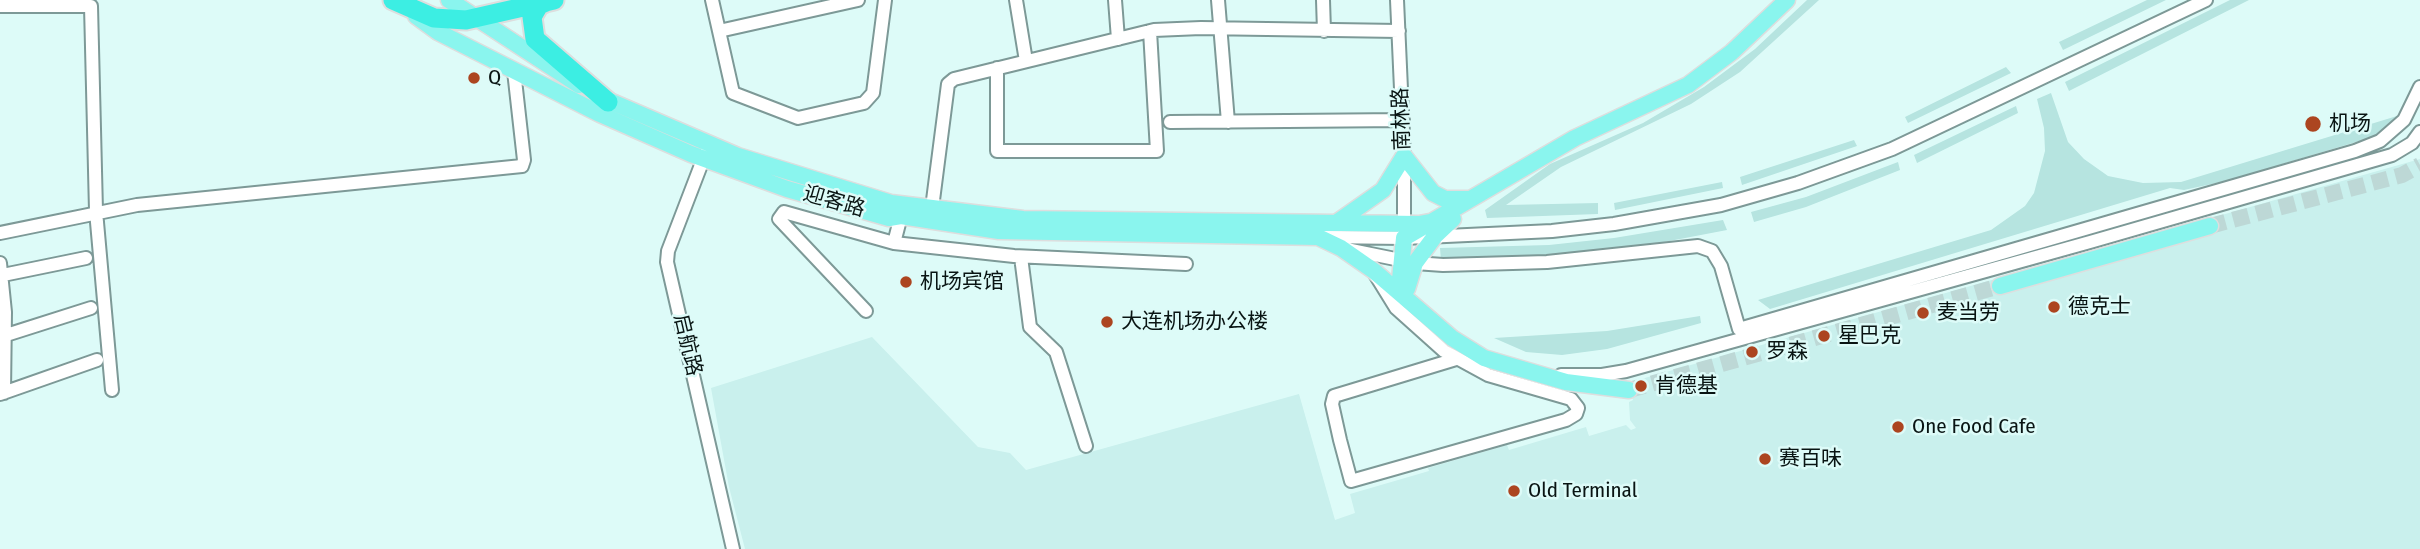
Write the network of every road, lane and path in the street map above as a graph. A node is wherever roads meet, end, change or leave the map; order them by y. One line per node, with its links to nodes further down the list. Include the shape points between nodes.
1 (449, 0): 15 (main road, 迎客路)
2 (712, 0): 20 (street)
3 (859, 0): 20 (street)
4 (884, 0): 20 (street, via 873,93 864,103 798,118 733,93)
5 (1016, 0): 22 (street)
6 (1115, 0): 21 (street)
7 (1218, 0): 16 (street)
8 (1322, 0): 18 (street)
9 (1397, 0): 19 (street, 南林路)
10 (1787, 0): 33 (main road, via 1732,52 1688,85 1575,138)
11 (2206, 0): 39 (street, via 1892,149 1798,183 1721,205 1614,224 1552,231)
12 (394, 1): 15 (highway, via 434,18); 24 (main road, 迎客路, via 438,32)
13 (550, 1): 15 (highway); 26 (highway, via 539,5 532,17 535,39)
14 (0, 6): 35 (street, via 91,6)
15 (476, 18): 26 (main road, 迎客路)
16 (1219, 28): 17 (street); 18 (street); 29 (street)
17 (1150, 31): 21 (street); 23 (street, via 1157,151 997,151)
18 (1324, 31): 19 (street)
19 (1399, 31): 27 (street, 南林路)
20 (719, 32)
21 (1118, 39): 22 (street)
22 (1026, 61): 23 (street)
23 (997, 68): 34 (street, via 948,84)
24 (514, 71): 31 (main road, 迎客路, via 645,135); 35 (street, via 522,166)
25 (2420, 87): 47 (street, via 2404,120 2380,141 2355,151 1739,329 1721,266 1712,251 1699,246 1547,262)
26 (608, 102): 31 (main road, 迎客路)
27 (1403, 120): 29 (street); 32 (street, 南林路)
28 (1170, 122): 29 (street)
29 (1228, 122)
30 (2420, 132): 58 (street, via 2403,150 2377,160 1701,351 1602,375)
31 (706, 152): 34 (main road, 迎客路, via 891,203); 36 (main road, 迎客路, via 839,205 889,218); 63 (street, 启航路, via 667,262)
32 (1404, 156): 33 (main road, via 1433,193 1445,199); 37 (main road, via 1383,190); 40 (street, 南林路)
33 (1476, 198): 39 (main road)
34 (932, 208): 37 (main road, 迎客路, via 1066,220)
35 (96, 211): 41 (street); 59 (street)
36 (901, 216): 42 (main road, 迎客路, via 1020,233); 43 (street)
37 (1336, 223): 40 (main road, 迎客路)
38 (2210, 226): 51 (main road)
39 (1435, 229): 40 (main road); 47 (main road)
40 (1404, 231): 42 (street); 47 (main road)
41 (0, 233)
42 (1318, 237): 44 (main road)
43 (894, 243): 45 (street); 54 (street, via 784,212 779,219)
44 (1341, 248): 47 (street); 49 (main road)
45 (1021, 257): 48 (street); 62 (street, via 1030,327 1056,352)
46 (86, 258): 50 (street)
47 (1409, 262): 52 (main road)
48 (1186, 264)
49 (1374, 271): 52 (main road); 56 (street, via 1396,308)
50 (1, 275): 55 (street)
51 (2000, 286)
52 (1403, 293): 58 (main road, via 1439,328 1484,358)
53 (91, 308): 55 (street)
54 (866, 311)
55 (2, 337): 61 (street)
56 (1456, 359): 56 (street, via 1510,382 1571,399 1578,408 1576,414 1351,481 1332,404 1334,396)
57 (97, 360): 61 (street)
58 (1536, 374): 60 (main road)
59 (112, 390)
60 (1629, 390)
61 (2, 393)
62 (1086, 446)
63 (733, 549)

